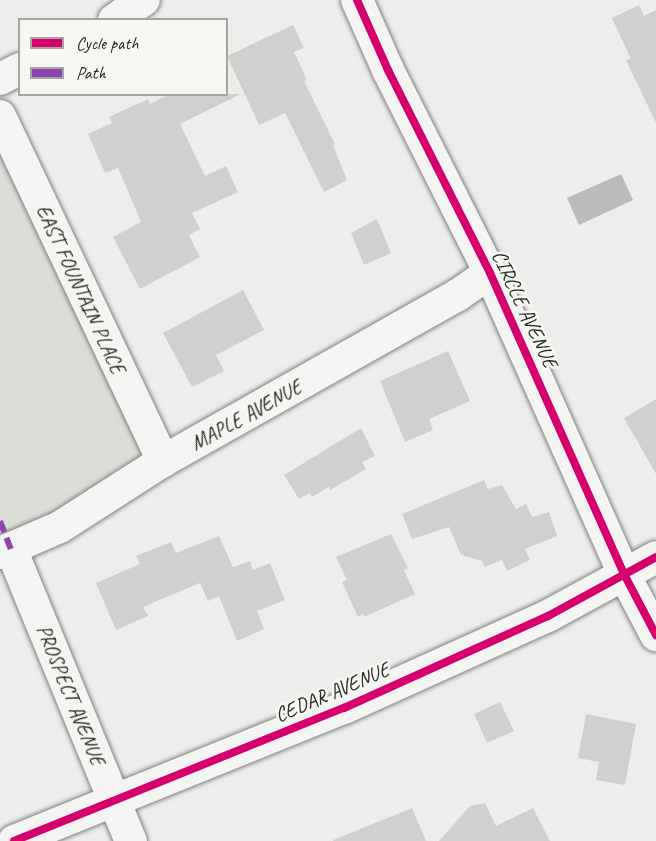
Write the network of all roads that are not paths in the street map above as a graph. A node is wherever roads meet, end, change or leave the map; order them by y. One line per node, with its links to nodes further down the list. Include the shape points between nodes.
1 (144, 0): 3 (street)
2 (357, 0): 7 (street, CIRCLE AVENUE)
3 (117, 18)
4 (18, 70): 5 (street)
5 (0, 79)
6 (0, 116): 8 (street, EAST FOUNTAIN PLACE)
7 (490, 273): 8 (street, MAPLE AVENUE, via 448,301); 11 (street, CIRCLE AVENUE)
8 (163, 462): 9 (street, MAPLE AVENUE, via 60,527)
9 (6, 551): 13 (street, PROSPECT AVENUE)
10 (656, 557): 11 (street, CEDAR AVENUE)
11 (625, 576): 12 (street, CIRCLE AVENUE); 13 (street, CEDAR AVENUE, via 548,616 344,708)
12 (656, 635)
13 (114, 800): 14 (street, CEDAR AVENUE); 15 (street, PROSPECT AVENUE)
14 (14, 841)
15 (131, 841)

